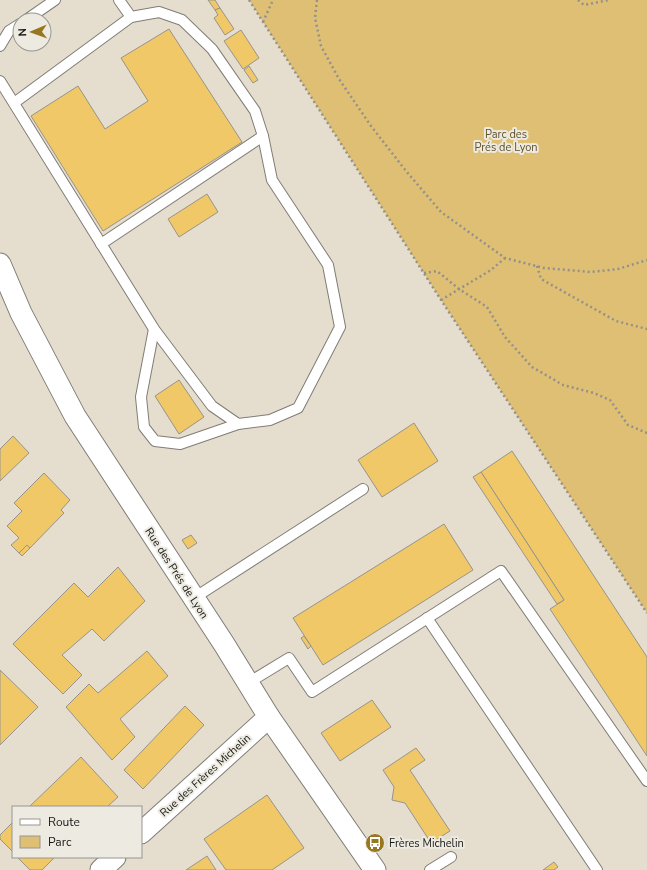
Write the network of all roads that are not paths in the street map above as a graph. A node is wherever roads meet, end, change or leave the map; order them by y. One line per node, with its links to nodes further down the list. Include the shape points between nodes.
1 (55, 0): 3 (lane)
2 (119, 0): 4 (lane)
3 (38, 12)
4 (131, 17): 8 (lane); 9 (lane, via 158,12 182,20 212,49 256,110)
5 (12, 29): 6 (lane)
6 (0, 46)
7 (0, 81): 8 (lane)
8 (14, 103): 10 (lane)
9 (263, 136): 10 (lane); 14 (lane, via 272,180 328,265 340,327 298,408 270,420)
10 (101, 244): 13 (lane)
11 (0, 264): 12 (street, Rue des Prés de Lyon)
12 (5, 292): 16 (street, Rue des Prés de Lyon, via 21,313 75,416)
13 (154, 329): 14 (lane, via 212,406); 14 (lane, via 141,397 144,428 155,440 180,444)
14 (238, 424)
15 (363, 489): 16 (lane)
16 (194, 598): 18 (street, Rue des Prés de Lyon)
17 (427, 618): 18 (lane, via 312,692 289,658); 20 (lane, via 501,571); 27 (lane)
18 (248, 683): 19 (street, Rue des Prés de Lyon)
19 (269, 717): 21 (street, Rue des Frères Michelin); 25 (street, Rue des Prés de Lyon)
20 (647, 781)
21 (142, 832)
22 (451, 857): 26 (lane)
23 (114, 858): 24 (street)
24 (101, 870)
25 (375, 870)
26 (430, 870)
27 (597, 870)

